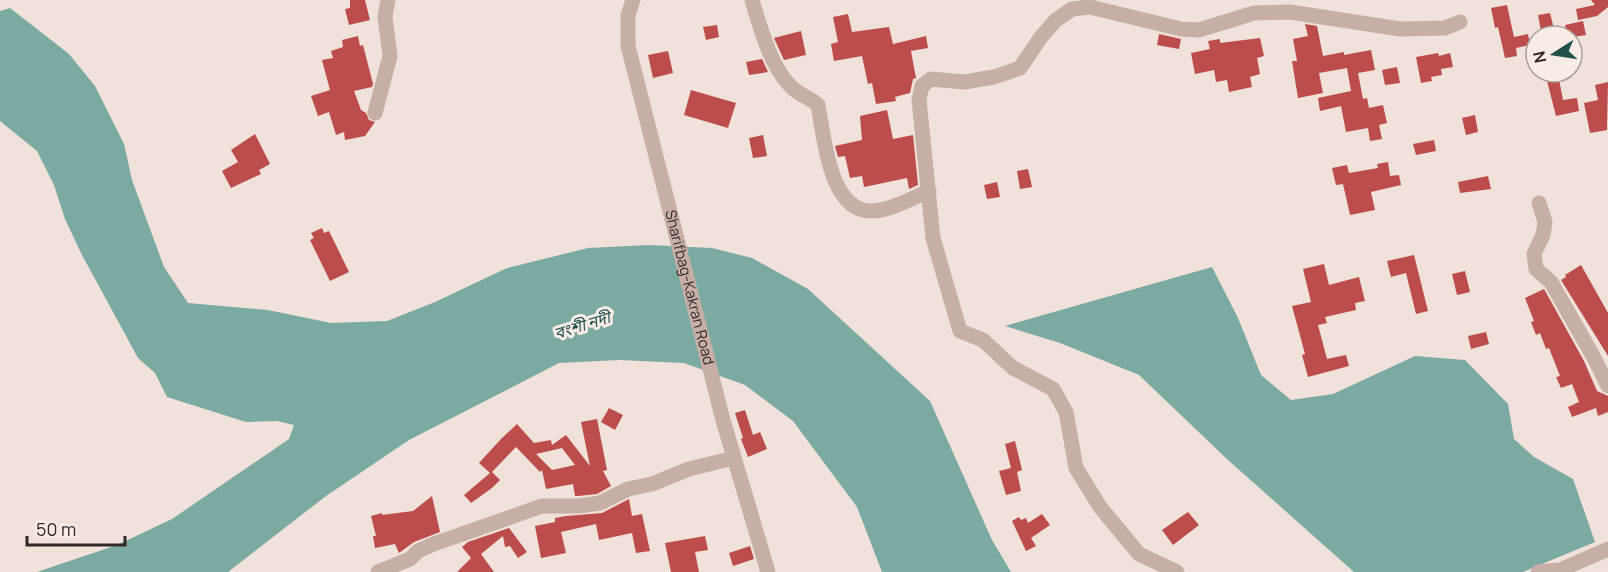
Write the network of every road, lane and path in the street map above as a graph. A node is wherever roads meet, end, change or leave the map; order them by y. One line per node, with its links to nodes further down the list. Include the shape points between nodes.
1 (388, 0): 5 (street, via 385,17 390,56)
2 (633, 0): 9 (street, Sharifbag-Kakran Road, via 628,15 628,46)
3 (752, 0): 6 (street, via 774,63 796,91 818,105 835,185 852,205 871,211)
4 (1460, 22): 6 (street, via 1445,28 1400,29 1290,12 1254,13 1199,30 1090,7 1072,9 1041,37 1020,68 964,82 931,79 922,86 919,100)
5 (375, 113)
6 (929, 191): 13 (street, via 933,238 960,330 983,340 1013,368 1053,390 1066,412 1076,468 1100,507 1139,554)
7 (1539, 202): 8 (street, via 1545,222 1534,254 1536,269 1551,282)
8 (1608, 386)
9 (734, 458): 11 (street, via 628,489 600,503 542,506 431,545); 12 (street, Sharifbag-Kakran Road)
10 (1608, 549): 14 (street, via 1560,570)
11 (378, 572)
12 (768, 572)
13 (1176, 572)
14 (1538, 572)

